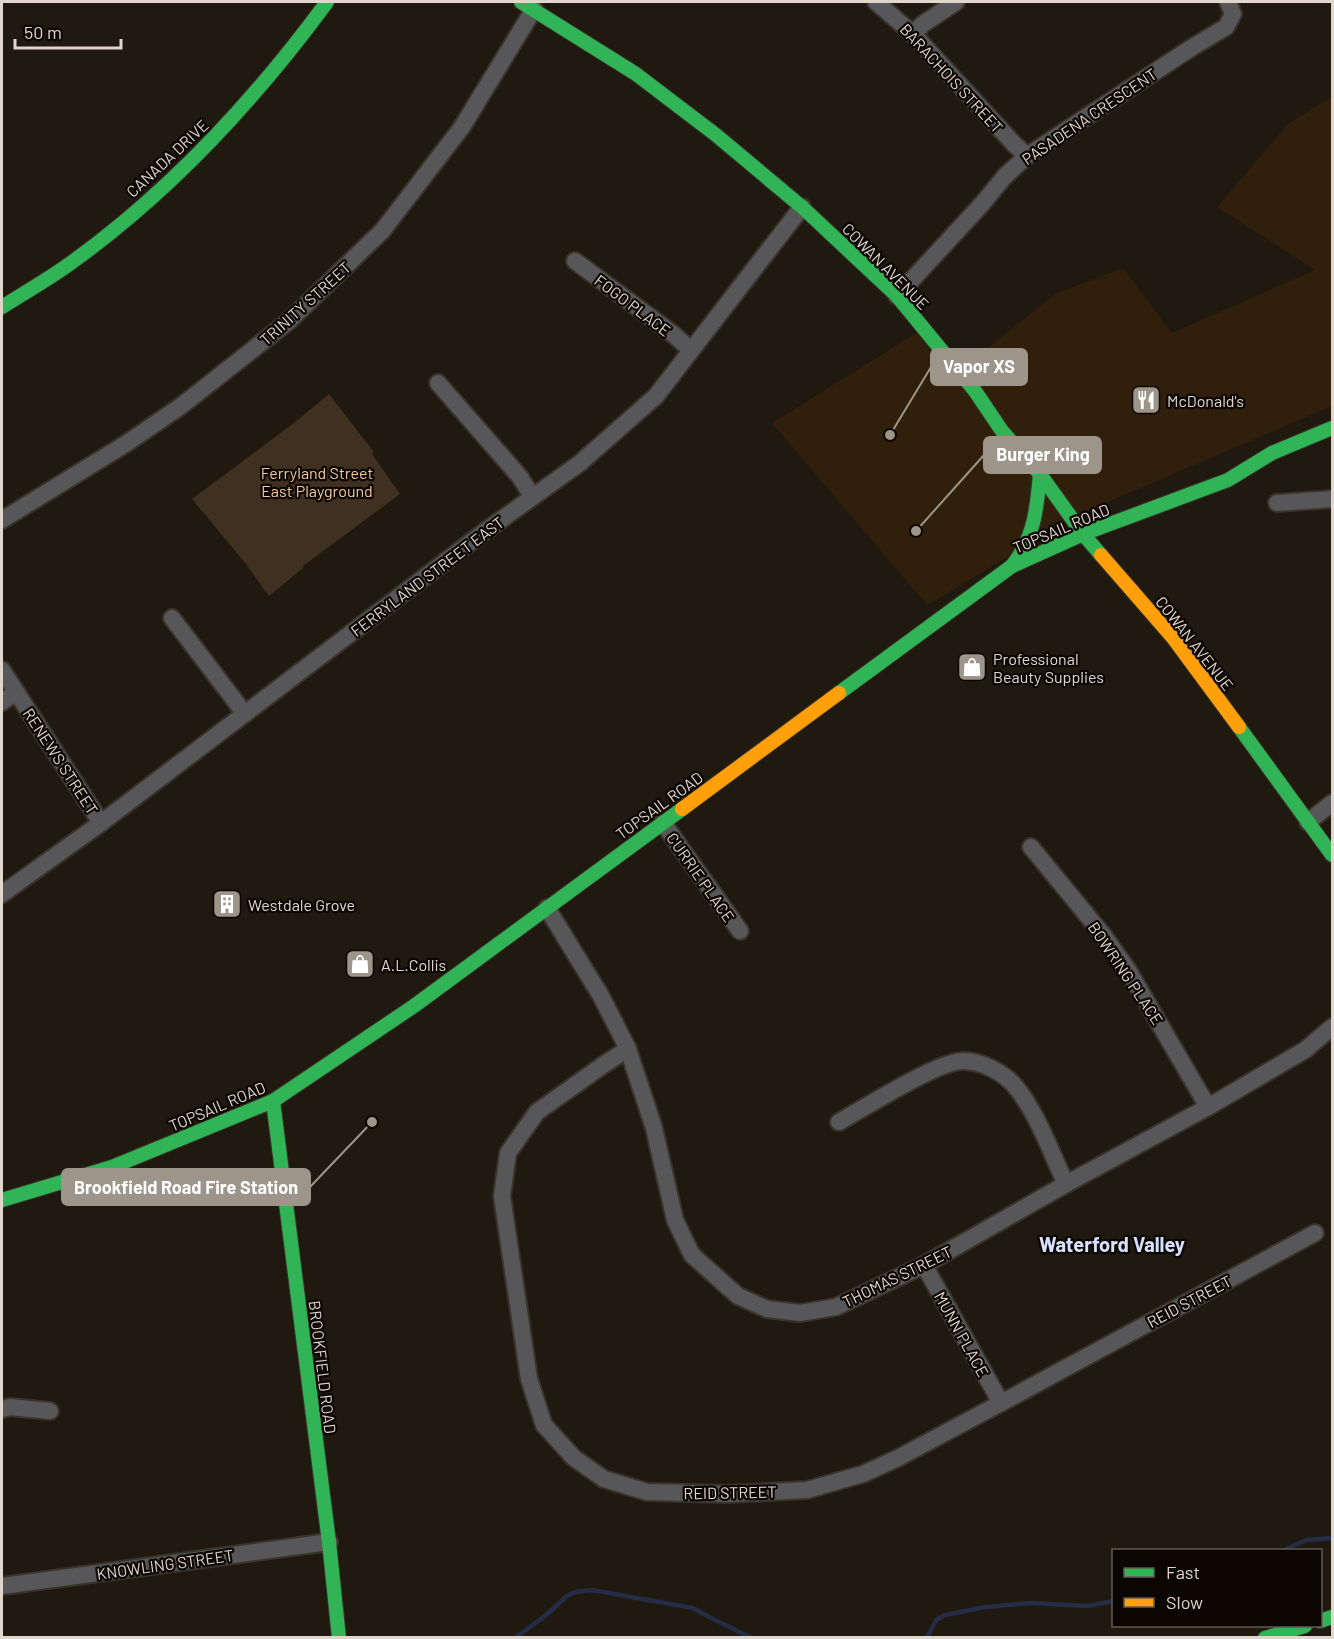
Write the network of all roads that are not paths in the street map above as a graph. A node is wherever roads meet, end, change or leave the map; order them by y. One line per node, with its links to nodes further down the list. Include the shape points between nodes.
1 (327, 2): 11 (main road, CANADA DRIVE, via 282,63 183,168 78,258)
2 (876, 2): 6 (street, BARACHOIS STREET)
3 (956, 2): 6 (street)
4 (1228, 2): 7 (street, PASADENA CRESCENT, via 1233,14 1226,27)
5 (527, 5): 8 (main road, COWAN AVENUE, via 636,74); 19 (street, TRINITY STREET, via 462,127 383,230 289,321 181,406)
6 (913, 34): 7 (street, BARACHOIS STREET)
7 (1027, 156): 10 (street, PASADENA CRESCENT)
8 (802, 207): 10 (main road, COWAN AVENUE); 12 (street, FERRYLAND STREET EAST)
9 (575, 261): 12 (street, FOGO PLACE)
10 (897, 296): 15 (main road, COWAN AVENUE)
11 (2, 307)
12 (691, 350): 16 (street, FERRYLAND STREET EAST, via 656,396 580,463)
13 (438, 383): 16 (street)
14 (1332, 428): 20 (main road, TOPSAIL ROAD, via 1272,453 1228,480)
15 (1040, 474): 20 (main road, COWAN AVENUE); 21 (main road, via 1037,520 1024,552)
16 (532, 496): 26 (street, FERRYLAND STREET EAST)
17 (1332, 499): 18 (street)
18 (1277, 502)
19 (2, 520)
20 (1083, 534): 21 (main road, TOPSAIL ROAD); 29 (main road, COWAN AVENUE, via 1174,639)
21 (1012, 566): 30 (main road, TOPSAIL ROAD)
22 (172, 618): 26 (street)
23 (2, 670): 24 (street, RENEWS STREET)
24 (16, 692): 25 (street); 28 (street, RENEWS STREET)
25 (2, 702)
26 (245, 714): 28 (street, FERRYLAND STREET EAST)
27 (1332, 803): 29 (street)
28 (101, 822): 33 (street, FERRYLAND STREET EAST)
29 (1308, 822): 32 (main road, COWAN AVENUE)
30 (663, 823): 34 (main road, TOPSAIL ROAD); 35 (street, CURRIE PLACE)
31 (1031, 847): 39 (street, BOWRING PLACE, via 1128,970)
32 (1332, 855)
33 (2, 894)
34 (547, 908): 37 (street, THOMAS STREET); 38 (main road, TOPSAIL ROAD, via 414,1006)
35 (740, 932)
36 (1332, 1027): 39 (street, THOMAS STREET, via 1305,1050)
37 (628, 1049): 44 (street, THOMAS STREET, via 654,1128 675,1220 692,1255 738,1296 767,1309 800,1313 836,1307); 45 (street, REID STREET, via 537,1112 508,1154 502,1196 529,1379 544,1425 574,1458 604,1479 647,1492 807,1490 863,1474)
38 (273, 1101): 42 (main road, TOPSAIL ROAD, via 112,1167); 48 (main road, BROOKFIELD ROAD)
39 (1208, 1107): 41 (street, THOMAS STREET)
40 (839, 1122): 41 (street, via 934,1070 962,1061 992,1068 1015,1085)
41 (1066, 1184): 44 (street, THOMAS STREET)
42 (2, 1200)
43 (1315, 1233): 45 (street, REID STREET)
44 (924, 1265): 45 (street, MUNN PLACE)
45 (1001, 1403)
46 (2, 1409): 47 (street)
47 (50, 1411)
48 (329, 1542): 49 (street, KNOWLING STREET); 51 (main road, BROOKFIELD ROAD)
49 (2, 1586)
50 (1302, 1627): 52 (main road)
51 (339, 1638)
52 (1265, 1638)

